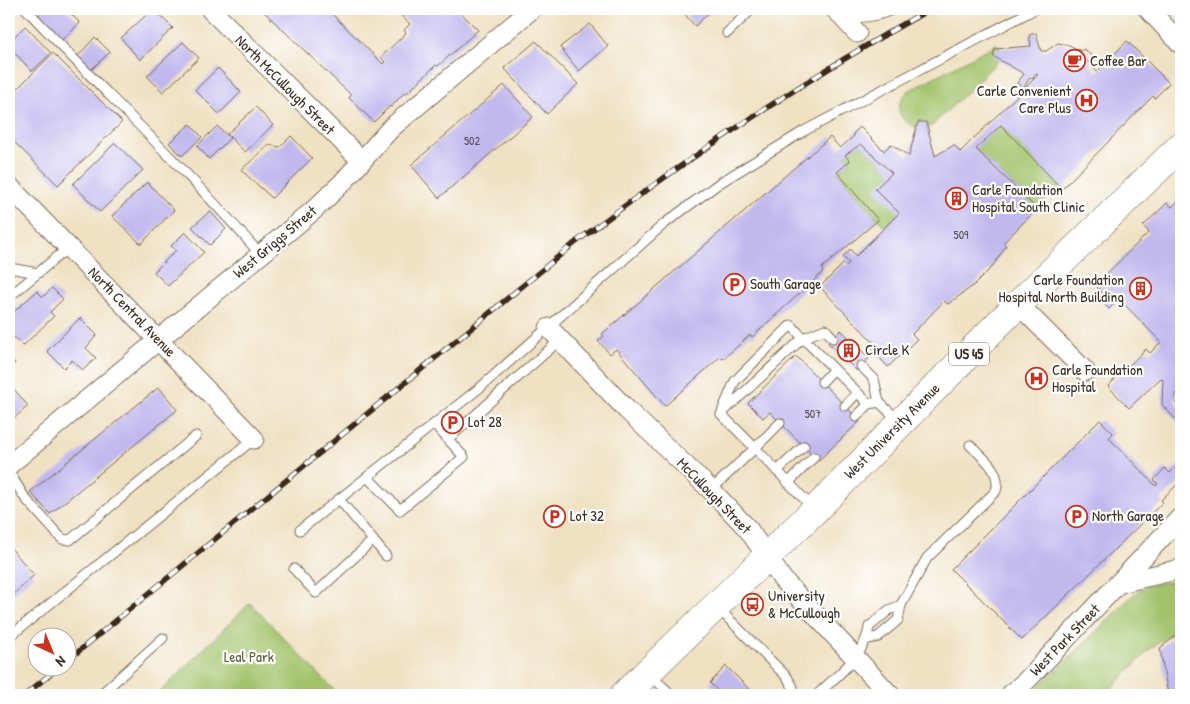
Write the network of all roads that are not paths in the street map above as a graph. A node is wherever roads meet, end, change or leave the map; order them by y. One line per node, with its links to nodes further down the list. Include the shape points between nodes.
1 (26, 9): 16 (lane, via 217,204)
2 (210, 9): 13 (street, North McCullough Street)
3 (532, 9): 13 (street, West Griggs Street, via 391,128)
4 (752, 9): 9 (lane)
5 (893, 9): 8 (lane, via 862,18)
6 (1035, 9): 21 (lane, via 759,157 664,224)
7 (1148, 9): 11 (street)
8 (839, 13): 10 (street)
9 (727, 33)
10 (857, 33)
11 (1181, 44)
12 (1181, 146): 20 (main road, West University Avenue / US 45)
13 (361, 160): 16 (street, West Griggs Street, via 315,209)
14 (9, 186): 15 (street, North Central Avenue)
15 (70, 247): 18 (lane); 22 (street, North Central Avenue)
16 (260, 254): 22 (street, West Griggs Street)
17 (9, 268): 18 (lane)
18 (38, 272): 19 (lane)
19 (9, 297)
20 (1019, 305): 27 (street); 37 (main road, West University Avenue / US 45)
21 (554, 334): 36 (lane); 40 (lane); 50 (street, McCullough Street)
22 (158, 338): 39 (street, North Central Avenue); 45 (street, West Griggs Street)
23 (803, 338): 24 (lane, via 825,330); 26 (lane); 33 (lane); 33 (lane, via 791,325 735,381)
24 (834, 338)
25 (861, 366): 30 (lane, via 874,379)
26 (834, 369): 28 (lane); 29 (lane)
27 (1085, 371)
28 (822, 382)
29 (857, 393): 31 (lane); 32 (lane)
30 (878, 402): 31 (lane); 37 (lane)
31 (869, 404): 34 (lane)
32 (845, 406)
33 (721, 414): 43 (lane)
34 (856, 417)
35 (780, 423): 43 (lane)
36 (434, 424): 40 (lane); 48 (lane)
37 (901, 424): 52 (main road, West University Avenue / US 45)
38 (196, 436): 47 (lane, via 70,540 62,539 25,498)
39 (254, 439): 63 (lane)
40 (448, 439): 48 (lane, via 464,457 400,510)
41 (970, 445): 62 (lane, via 997,473 999,483 996,491 927,558 918,569)
42 (804, 446): 46 (lane)
43 (755, 448): 46 (lane); 50 (lane)
44 (814, 457): 49 (lane)
45 (9, 464)
46 (777, 471): 49 (lane)
47 (9, 472)
48 (368, 477): 51 (lane)
49 (788, 483): 52 (lane)
50 (711, 490): 57 (street, McCullough Street, via 748,529)
51 (339, 499): 54 (lane); 55 (lane)
52 (815, 510): 57 (main road, West University Avenue / US 45)
53 (1181, 517): 60 (street, West Park Street)
54 (300, 530)
55 (373, 540): 56 (lane); 58 (lane, via 316,593)
56 (386, 556)
57 (765, 557): 61 (main road, West University Avenue / US 45); 66 (street, McCullough Street)
58 (294, 568)
59 (1181, 569): 60 (street)
60 (1120, 583): 74 (street, West Park Street)
61 (716, 605): 67 (main road, West University Avenue / US 45); 71 (lane, via 788,677 793,687)
62 (901, 605): 65 (lane, via 889,610 869,627); 65 (lane, via 898,620 878,638)
63 (9, 637)
64 (163, 638): 68 (lane)
65 (868, 639): 66 (lane)
66 (855, 658): 72 (lane); 73 (street, McCullough Street)
67 (648, 672): 69 (main road, West University Avenue / US 45); 70 (lane)
68 (100, 695)
69 (624, 695)
70 (672, 695)
71 (792, 695)
72 (817, 695)
73 (890, 695)
74 (1010, 695)

